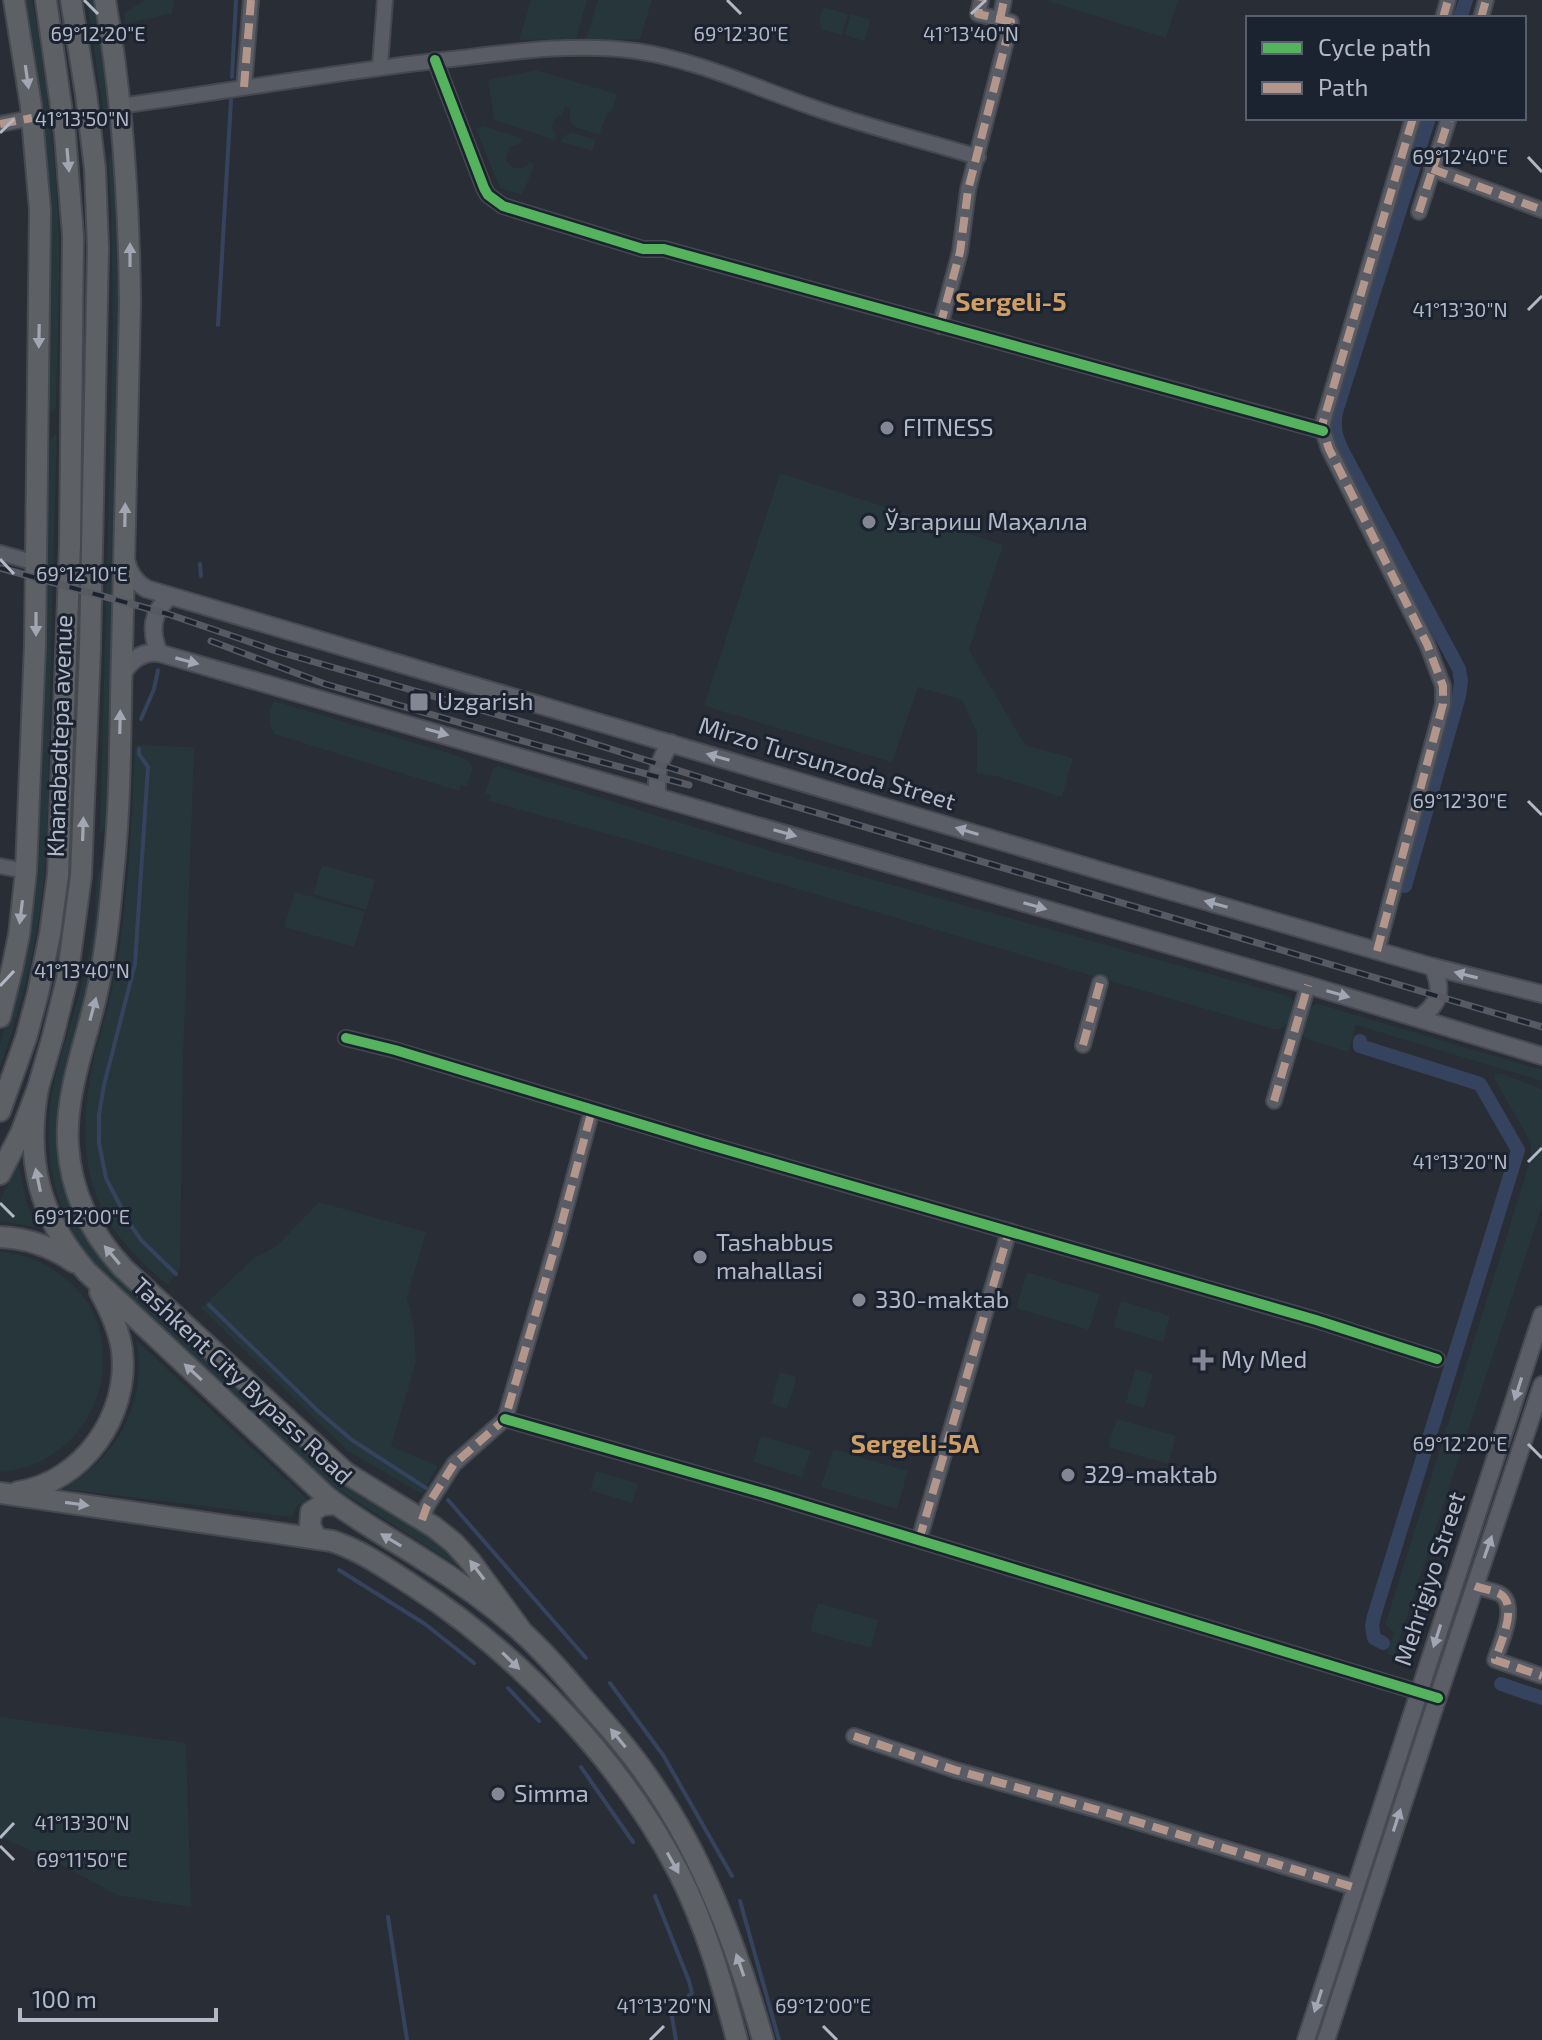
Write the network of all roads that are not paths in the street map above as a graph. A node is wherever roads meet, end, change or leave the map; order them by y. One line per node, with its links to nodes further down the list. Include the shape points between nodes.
1 (14, 0): 14 (highway, one-way to 14)
2 (46, 0): 23 (highway, Khanabadtepa avenue, one-way to 23, via 69,168)
3 (71, 0): 19 (highway, Khanabadtepa avenue)
4 (105, 0): 13 (highway)
5 (251, 0): 12 (street)
6 (385, 0): 11 (street)
7 (1004, 0): 9 (street)
8 (980, 7): 9 (street)
9 (1000, 19): 18 (street, via 1011,22)
10 (435, 60): 11 (street); 18 (street, via 584,48 639,51); 25 (street, via 484,188 503,206 643,249 664,249)
11 (380, 66): 12 (street)
12 (244, 87): 13 (street)
13 (119, 113): 19 (highway); 29 (highway, one-way to 13, via 130,227)
14 (32, 118): 17 (street); 28 (highway, one-way to 28, via 40,222)
15 (1412, 120): 27 (street)
16 (1448, 120): 20 (street)
17 (0, 124)
18 (978, 157): 25 (street)
19 (95, 169): 24 (highway, Khanabadtepa avenue)
20 (1432, 169): 21 (street); 22 (street)
21 (1542, 210)
22 (1419, 212)
23 (72, 309): 24 (highway, via 84,320); 26 (highway, Khanabadtepa avenue)
24 (97, 310): 40 (highway, Khanabadtepa avenue, one-way to 24)
25 (940, 326): 27 (street)
26 (71, 399): 28 (highway); 54 (highway, Khanabadtepa avenue, via 58,875 38,993)
27 (1323, 431): 41 (street, via 1443,686 1443,704)
28 (38, 445): 31 (highway)
29 (124, 548): 32 (main road, Mirzo Tursunzoda Street, via 136,582); 34 (highway)
30 (0, 553): 31 (street)
31 (36, 563): 39 (highway, one-way to 39)
32 (170, 596): 33 (main road, via 153,622); 35 (main road, Mirzo Tursunzoda Street)
33 (159, 653): 34 (main road, via 139,656); 36 (main road, one-way to 36)
34 (121, 677): 37 (highway, one-way to 34)
35 (671, 743): 36 (main road, via 657,768); 41 (main road, Mirzo Tursunzoda Street, one-way to 35)
36 (658, 797): 44 (main road, one-way to 44)
37 (118, 823): 40 (highway); 65 (highway, one-way to 37, via 332,1462 124,1269 83,1210 70,1163 69,1114 107,941)
38 (0, 866): 39 (street)
39 (26, 871): 46 (highway, one-way to 46, via 19,935)
40 (81, 876): 51 (highway, Khanabadtepa avenue, via 67,979)
41 (1377, 951): 42 (main road, Mirzo Tursunzoda Street)
42 (1433, 967): 45 (main road, Mirzo Tursunzoda Street, one-way to 42); 47 (main road, via 1437,999)
43 (1100, 983): 49 (street)
44 (1308, 985): 47 (main road, one-way to 47); 52 (street)
45 (1542, 994)
46 (0, 1017)
47 (1419, 1018): 50 (main road)
48 (346, 1038): 53 (street)
49 (1083, 1045)
50 (1542, 1056)
51 (38, 1088): 55 (highway, Khanabadtepa avenue); 58 (highway, Tashkent City Bypass Road, one-way to 51, via 58,1233 40,1189 33,1133)
52 (1274, 1101)
53 (592, 1110): 56 (street); 62 (street)
54 (0, 1111)
55 (0, 1174)
56 (1009, 1231): 60 (street); 67 (street)
57 (0, 1237): 58 (highway, Tashkent City Bypass Road, via 49,1247)
58 (87, 1272): 63 (highway, Tashkent City Bypass Road, via 120,1338 122,1374 115,1408 88,1454 61,1476 29,1490); 64 (highway, Tashkent City Bypass Road, one-way to 58)
59 (1542, 1315): 71 (main road, Mehrigiyo Street, one-way to 71)
60 (1437, 1359)
61 (1542, 1385): 68 (main road, Mehrigiyo Street, one-way to 61)
62 (505, 1419): 65 (street, via 454,1464); 67 (street)
63 (0, 1492): 66 (highway, Tashkent City Bypass Road, one-way to 66)
64 (336, 1504): 66 (highway, via 311,1512); 69 (highway, Tashkent City Bypass Road, one-way to 64, via 449,1576)
65 (422, 1520): 69 (highway, one-way to 65, via 462,1551)
66 (316, 1538): 75 (highway, Tashkent City Bypass Road, one-way to 75, via 366,1555 483,1635 615,1773 652,1826 690,1897)
67 (919, 1540): 71 (street)
68 (1475, 1586): 70 (street, via 1500,1594 1510,1613 1495,1660); 72 (main road, Mehrigiyo Street)
69 (523, 1633): 76 (highway, Tashkent City Bypass Road, one-way to 69, via 713,1891 688,1842 634,1758)
70 (1542, 1676)
71 (1419, 1692): 72 (street); 74 (main road, Mehrigiyo Street)
72 (1438, 1698): 78 (main road, Mehrigiyo Street, one-way to 72)
73 (854, 1736): 74 (street)
74 (1356, 1888): 77 (main road, Mehrigiyo Street, one-way to 77)
75 (737, 2040)
76 (763, 2040)
77 (1306, 2040)
78 (1326, 2040)

